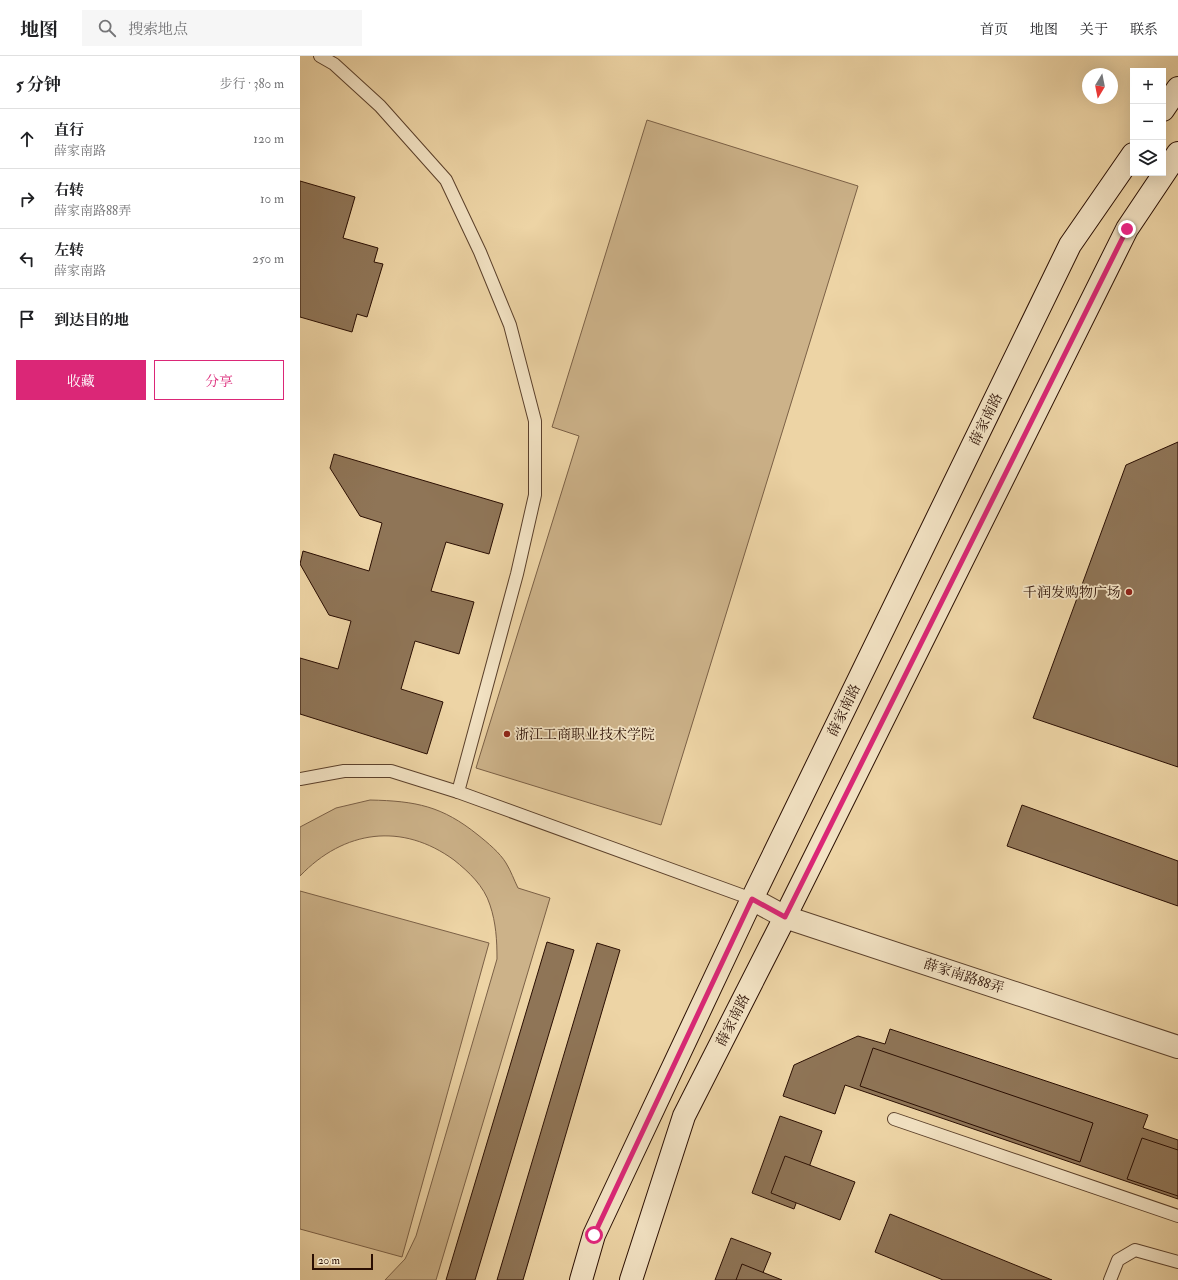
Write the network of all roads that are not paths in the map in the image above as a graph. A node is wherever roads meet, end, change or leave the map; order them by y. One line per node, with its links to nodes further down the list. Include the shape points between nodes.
1 (320, 56): 7 (lane, via 334,64 380,106 446,180 480,252 510,325 535,421 535,495 517,574)
2 (1178, 88): 3 (main road)
3 (1166, 106)
4 (1178, 153): 9 (main road, 薛家南路, via 1127,229)
5 (1130, 158): 8 (main road, 薛家南路, via 1070,245)
6 (300, 779): 7 (lane, via 344,772 391,771)
7 (458, 792): 8 (lane)
8 (752, 899): 9 (main road, 薛家南路88弄); 14 (main road, 薛家南路, via 594,1235)
9 (785, 917): 10 (main road, 薛家南路88弄); 15 (main road, 薛家南路, via 684,1116)
10 (1178, 1047)
11 (894, 1119): 12 (lane)
12 (1178, 1216)
13 (1178, 1262): 16 (lane, via 1135,1250 1118,1260)
14 (581, 1280)
15 (631, 1280)
16 (1110, 1280)

